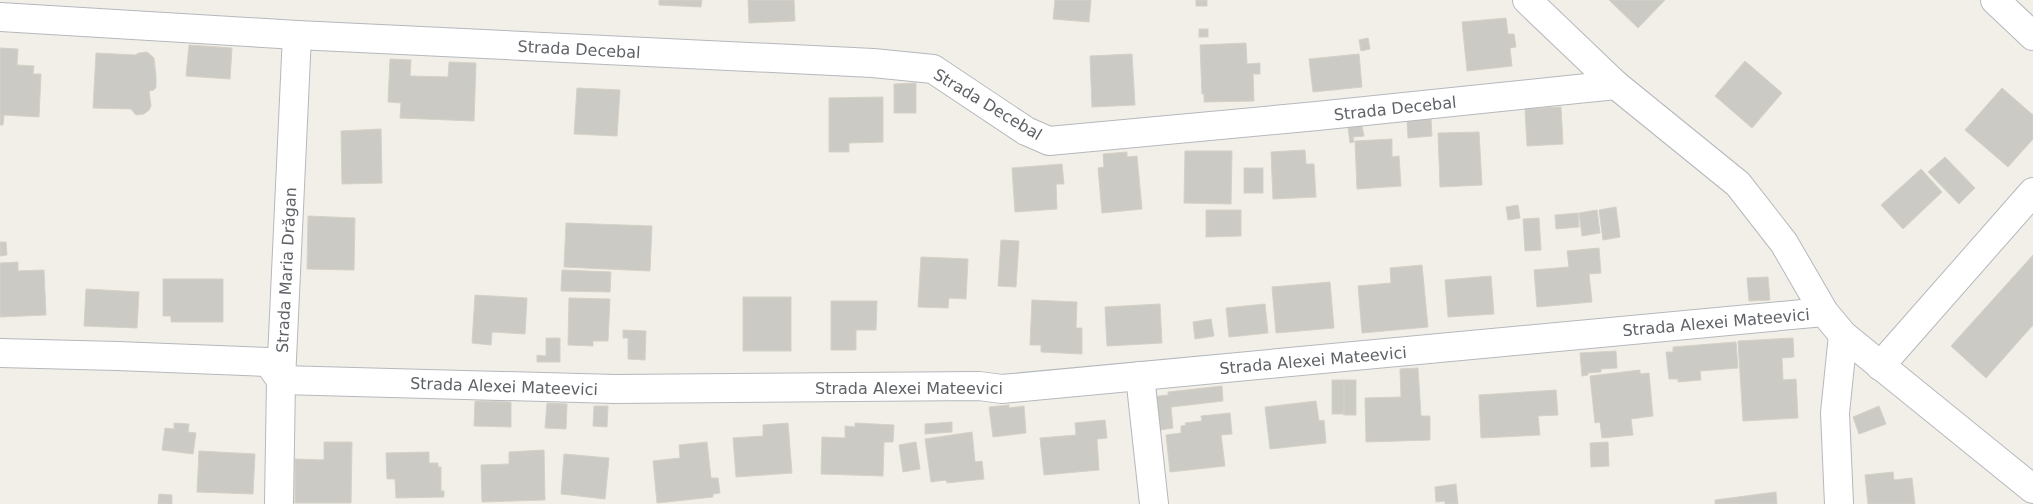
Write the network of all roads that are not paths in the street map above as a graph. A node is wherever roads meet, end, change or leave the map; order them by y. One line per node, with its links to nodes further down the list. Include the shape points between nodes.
1 (1527, 0): 6 (street)
2 (1995, 0): 5 (street)
3 (0, 17): 4 (street, Strada Decebal)
4 (297, 36): 6 (street, Strada Decebal, via 873,63 933,69 1026,131 1049,142); 13 (street, Strada Maria Drăgan)
5 (2033, 36)
6 (1616, 85): 8 (street, via 1738,184 1784,243)
7 (2033, 192): 11 (street)
8 (1824, 312): 9 (street); 12 (street, Strada Alexei Mateevici)
9 (1843, 335): 11 (street); 17 (street, via 1834,413)
10 (0, 353): 13 (street, via 268,362)
11 (1880, 366): 14 (street)
12 (1140, 376): 13 (street, Strada Alexei Mateevici, via 1002,389 979,386 615,389); 16 (street)
13 (281, 380): 15 (street, Strada Maria Drăgan)
14 (2033, 489)
15 (279, 504)
16 (1154, 504)
17 (1839, 504)

